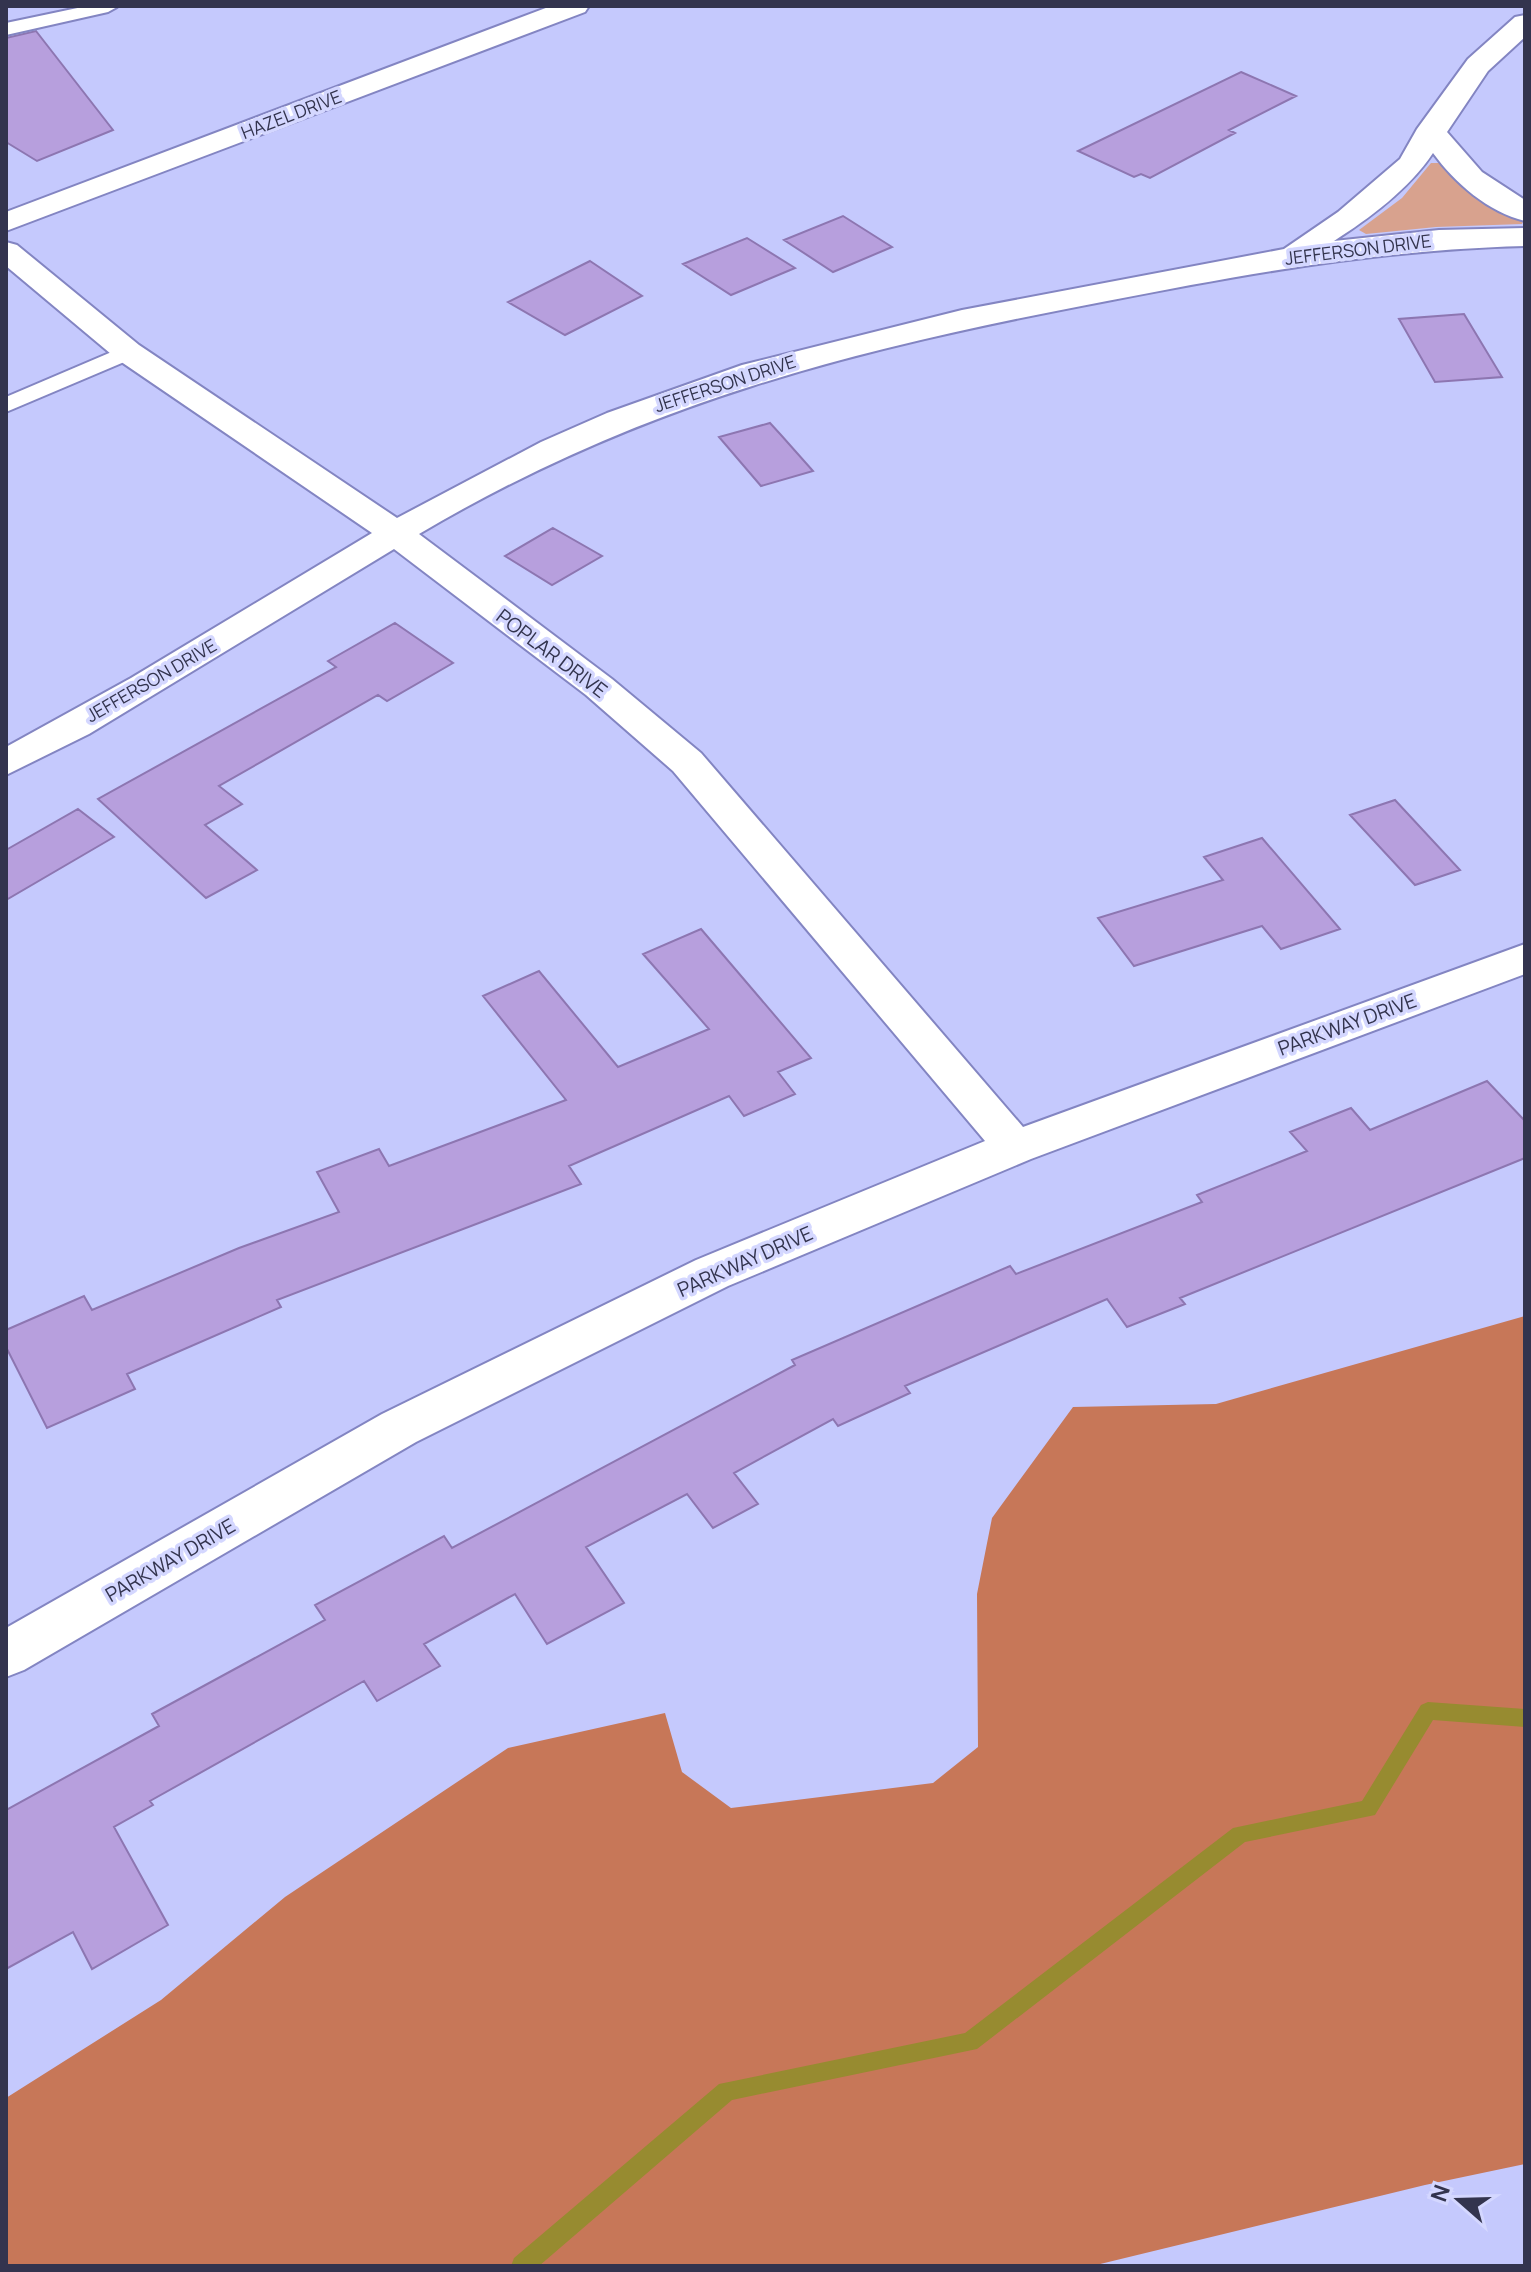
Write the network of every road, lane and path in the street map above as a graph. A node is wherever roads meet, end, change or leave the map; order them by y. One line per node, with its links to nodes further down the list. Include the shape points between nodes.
1 (576, 6): 7 (street, HAZEL DRIVE)
2 (108, 7): 4 (lane)
3 (1525, 23): 5 (street, via 1478,65)
4 (6, 29)
5 (1431, 129): 6 (street, via 1480,187); 10 (street, via 1410,165 1349,218)
6 (1525, 212)
7 (6, 222)
8 (1525, 237): 10 (street, JEFFERSON DRIVE, via 1425,240)
9 (6, 251): 11 (street, POPLAR DRIVE)
10 (1286, 258): 13 (street, JEFFERSON DRIVE, via 906,332 715,382 552,449)
11 (128, 352): 12 (lane); 13 (street, POPLAR DRIVE)
12 (6, 405)
13 (394, 532): 14 (street, JEFFERSON DRIVE, via 213,645); 16 (street, POPLAR DRIVE, via 599,687 687,762)
14 (6, 763)
15 (1525, 958): 16 (street, PARKWAY DRIVE)
16 (1015, 1147): 17 (street, PARKWAY DRIVE, via 712,1273 399,1428)
17 (6, 1654)

